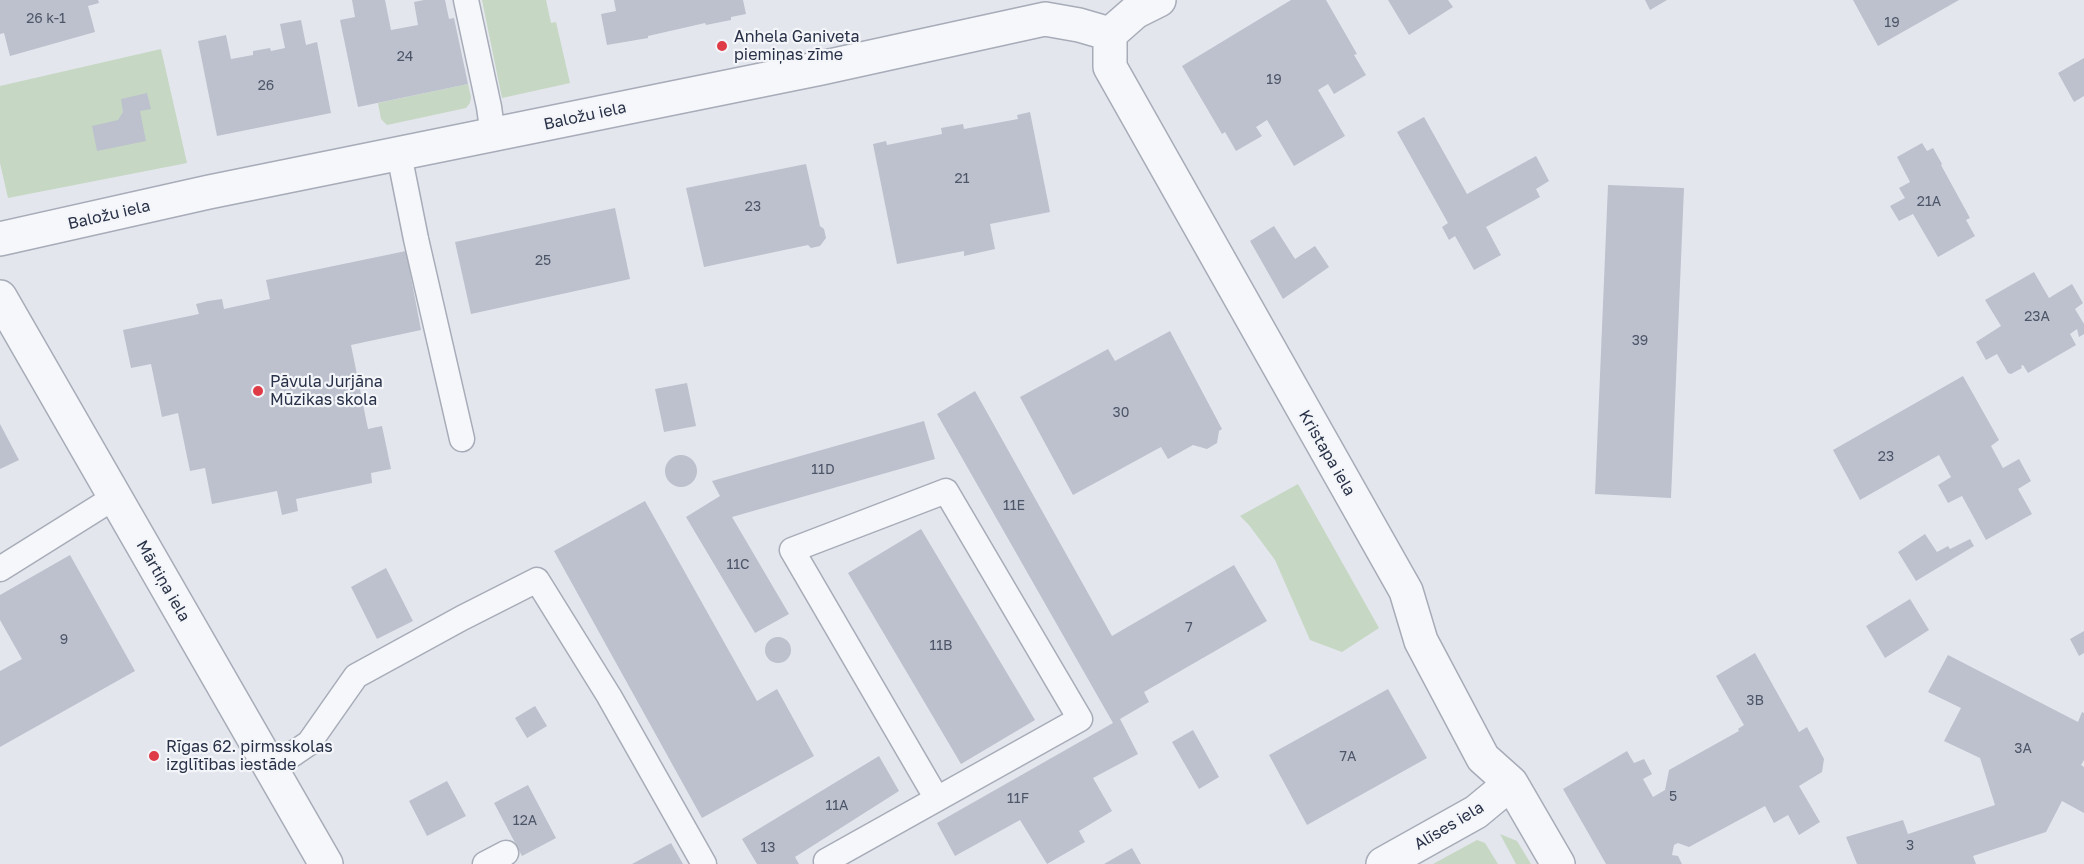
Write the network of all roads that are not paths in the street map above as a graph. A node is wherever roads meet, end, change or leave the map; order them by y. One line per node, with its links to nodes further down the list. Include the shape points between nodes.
1 (466, 0): 4 (lane)
2 (1159, 0): 3 (street, via 1135,12)
3 (1110, 34): 4 (street, Baložu iela, via 1045,19); 12 (street, Kristapa iela, via 1110,67 1406,591 1421,642 1483,758)
4 (493, 135): 5 (street, Baložu iela)
5 (399, 154): 6 (street, Baložu iela); 8 (lane)
6 (0, 239)
7 (0, 297): 9 (street, Mārtiņa iela)
8 (462, 439)
9 (115, 497): 10 (lane); 11 (street, Mārtiņa iela)
10 (0, 569)
11 (271, 768): 14 (street, Mārtiņa iela); 15 (lane, via 309,743 356,676 537,580 609,696)
12 (1511, 783): 17 (street, Alīses iela, via 1476,812); 18 (street, Kristapa iela)
13 (937, 799): 13 (lane, via 1080,719 946,491 792,550); 16 (lane, via 826,861)
14 (326, 864)
15 (704, 864)
16 (828, 864)
17 (1383, 864)
18 (1558, 864)

